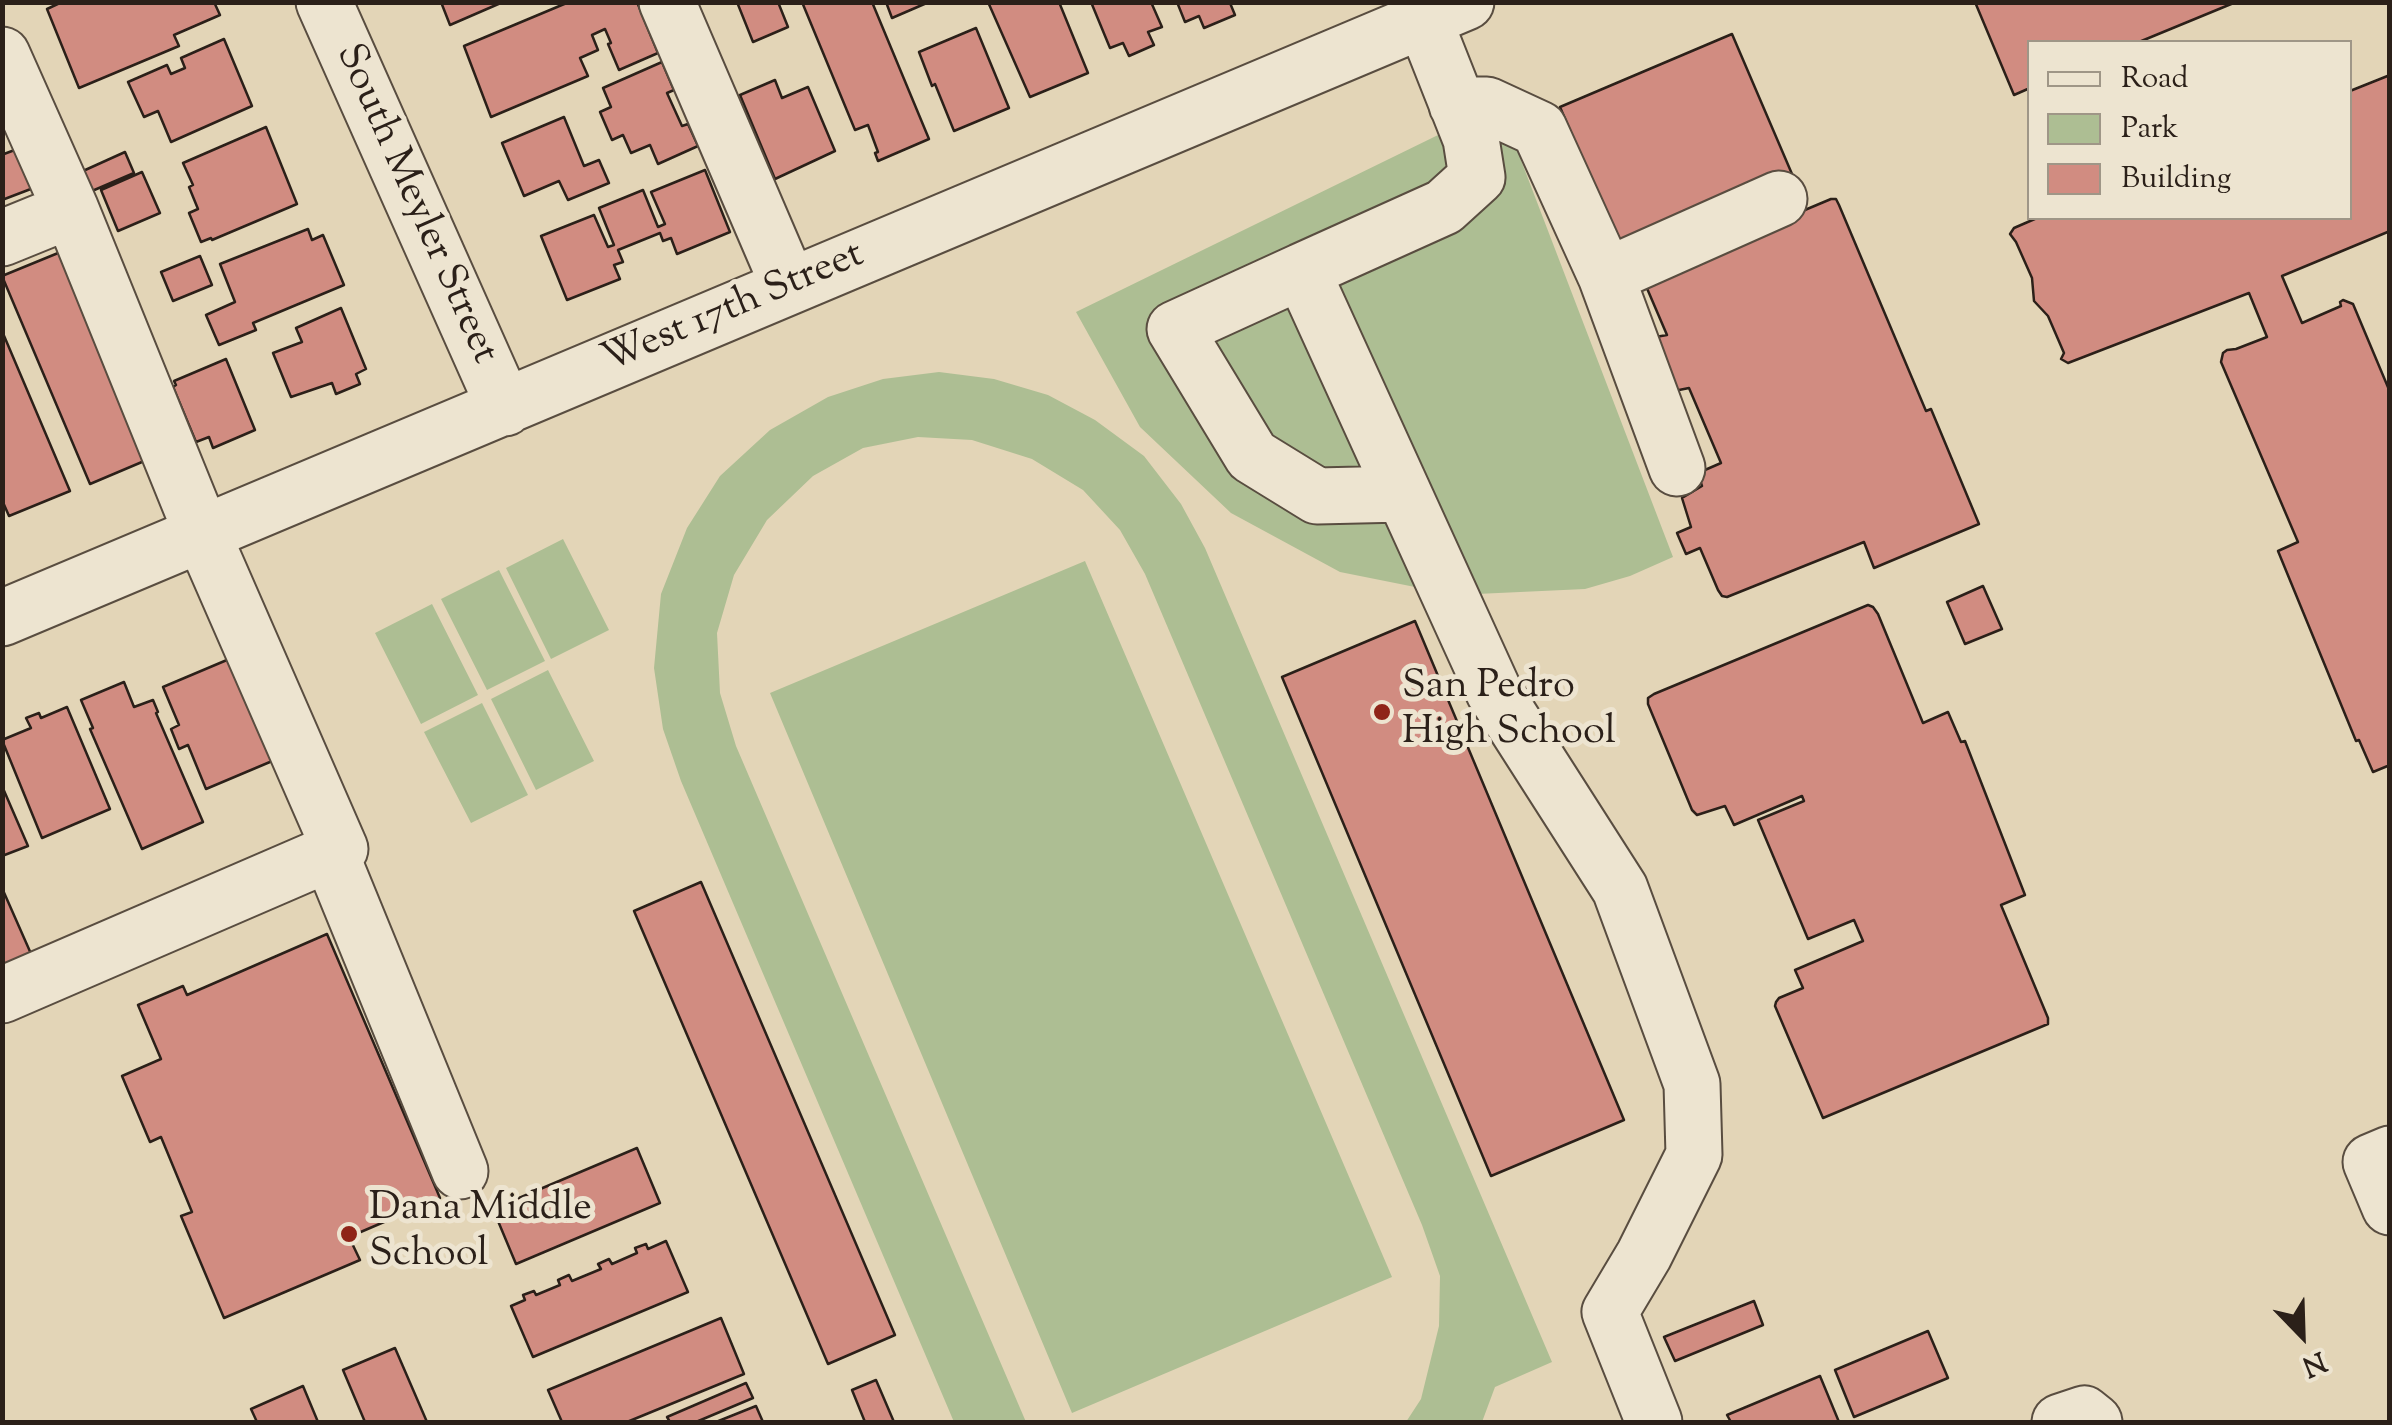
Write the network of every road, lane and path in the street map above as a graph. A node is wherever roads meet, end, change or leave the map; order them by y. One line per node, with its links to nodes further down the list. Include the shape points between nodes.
1 (324, 2): 12 (street, South Meyler Street)
2 (667, 2): 11 (street)
3 (1445, 11): 5 (street); 11 (street, West 17th Street)
4 (2, 54): 7 (street)
5 (1457, 105): 9 (street, via 1477,177 1444,207); 10 (street, via 1486,105 1539,129)
6 (1778, 199): 10 (street)
7 (71, 210): 8 (street); 15 (street)
8 (2, 238)
9 (1302, 271): 14 (street); 14 (street, via 1174,329 1252,456 1316,496)
10 (1606, 276): 13 (street)
11 (789, 286): 12 (street, West 17th Street)
12 (505, 408): 15 (street, West 17th Street)
13 (1677, 468)
14 (1404, 494): 20 (street, via 1494,692 1620,889 1692,1084 1694,1155 1610,1312)
15 (202, 533): 16 (street, West 17th Street); 17 (street, via 340,849)
16 (2, 618)
17 (330, 853): 18 (street); 19 (street)
18 (2, 995)
19 (460, 1171)
20 (1654, 1422)
21 (2060, 1422): 22 (street, via 2084,1414)
22 (2094, 1422)

